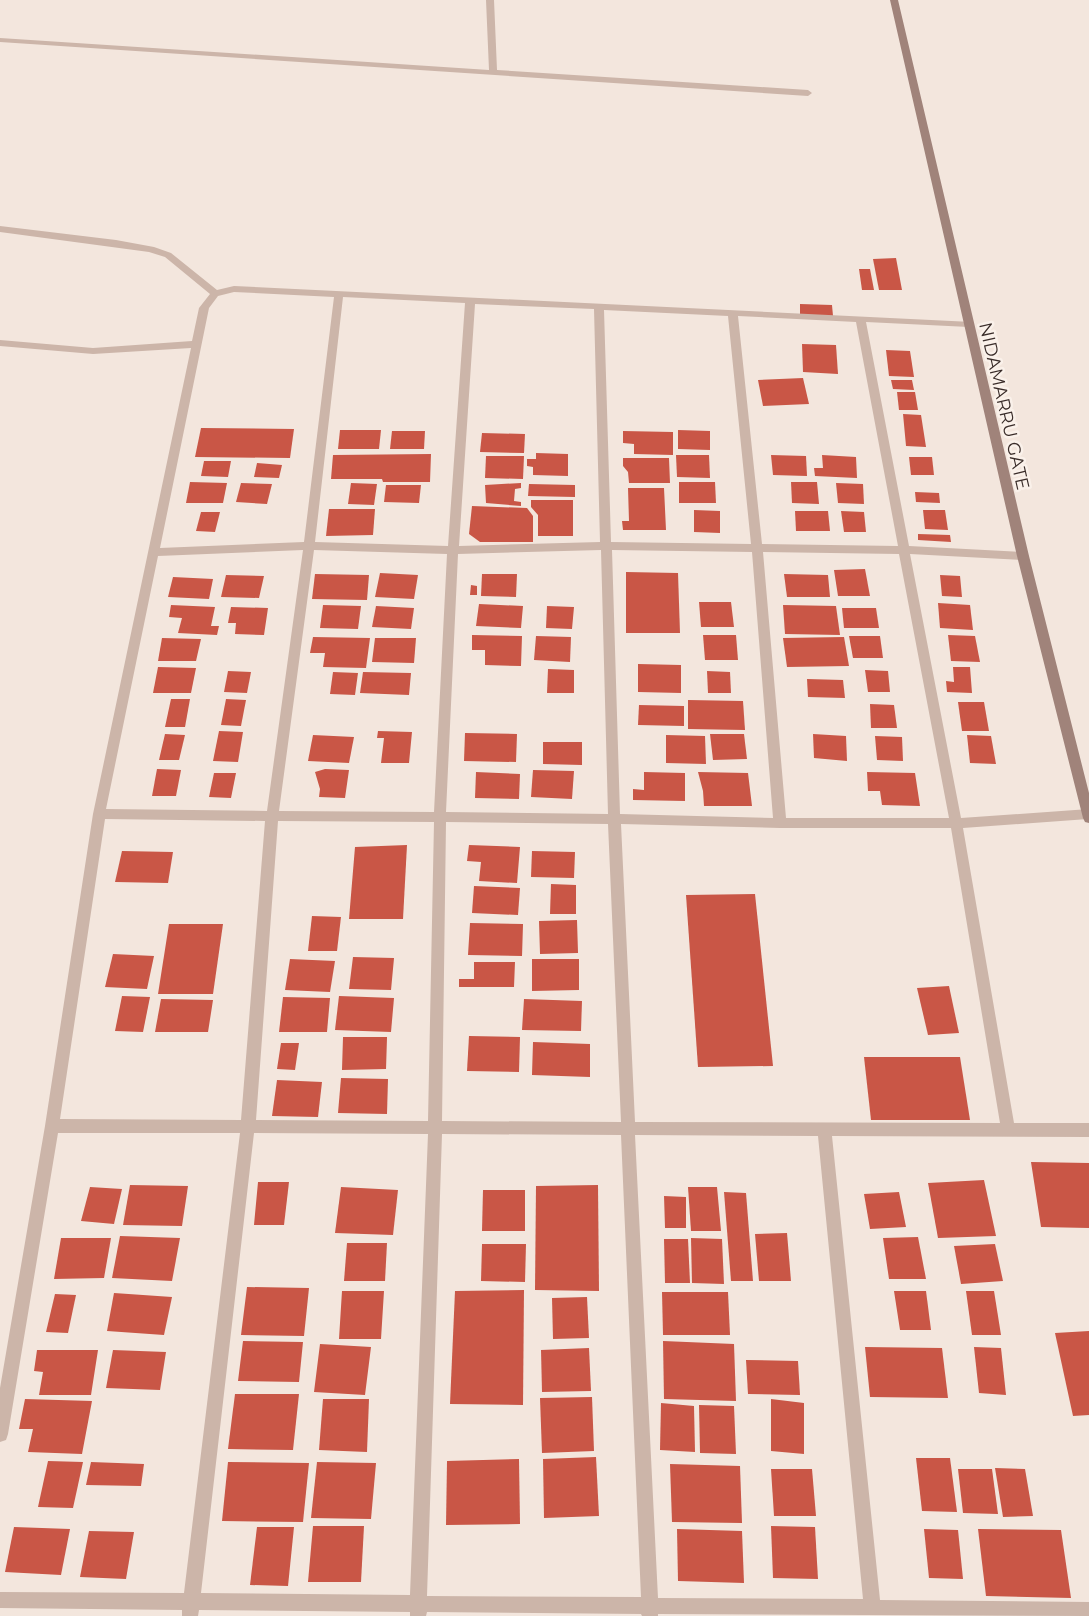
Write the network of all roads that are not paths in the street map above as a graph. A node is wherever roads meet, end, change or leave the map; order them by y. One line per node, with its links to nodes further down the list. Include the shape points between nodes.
1 (490, 0): 4 (street)
2 (894, 0): 13 (main road, NIDAMARRU GATE)
3 (0, 40): 4 (street)
4 (493, 72): 5 (street)
5 (808, 93)
6 (0, 229): 7 (street, via 151,249 168,255)
7 (215, 294): 8 (street, via 234,289); 15 (street, via 204,308)
8 (339, 294): 9 (street); 16 (street)
9 (470, 301): 10 (street); 19 (street)
10 (599, 308): 11 (street); 17 (street)
11 (733, 314): 12 (street); 18 (street)
12 (860, 319): 13 (street); 20 (street)
13 (968, 324): 22 (main road, NIDAMARRU GATE)
14 (0, 342): 15 (street, via 92,350)
15 (196, 344): 21 (street)
16 (309, 546): 19 (street); 21 (street); 25 (street)
17 (605, 546): 18 (street); 19 (street); 27 (street)
18 (757, 549): 20 (street); 28 (street)
19 (453, 550): 26 (street)
20 (903, 550): 22 (street); 29 (street)
21 (154, 552): 23 (street)
22 (1023, 556): 24 (main road, NIDAMARRU GATE)
23 (99, 814): 25 (street); 30 (street)
24 (1089, 816): 29 (street)
25 (272, 817): 26 (street); 31 (street)
26 (440, 817): 27 (street); 32 (street)
27 (614, 819): 28 (street); 33 (street)
28 (780, 823): 29 (street)
29 (956, 823): 35 (street)
30 (52, 1126): 31 (street); 37 (street)
31 (248, 1127): 32 (street); 39 (street)
32 (435, 1128): 33 (street); 40 (street)
33 (629, 1128): 34 (street); 42 (street)
34 (824, 1129): 35 (street); 43 (street)
35 (1008, 1130): 36 (street)
36 (1089, 1130)
37 (0, 1434)
38 (0, 1600): 39 (street)
39 (190, 1609): 40 (street)
40 (419, 1610): 42 (street)
41 (1089, 1610): 43 (street)
42 (650, 1611): 43 (street)
43 (873, 1612)

